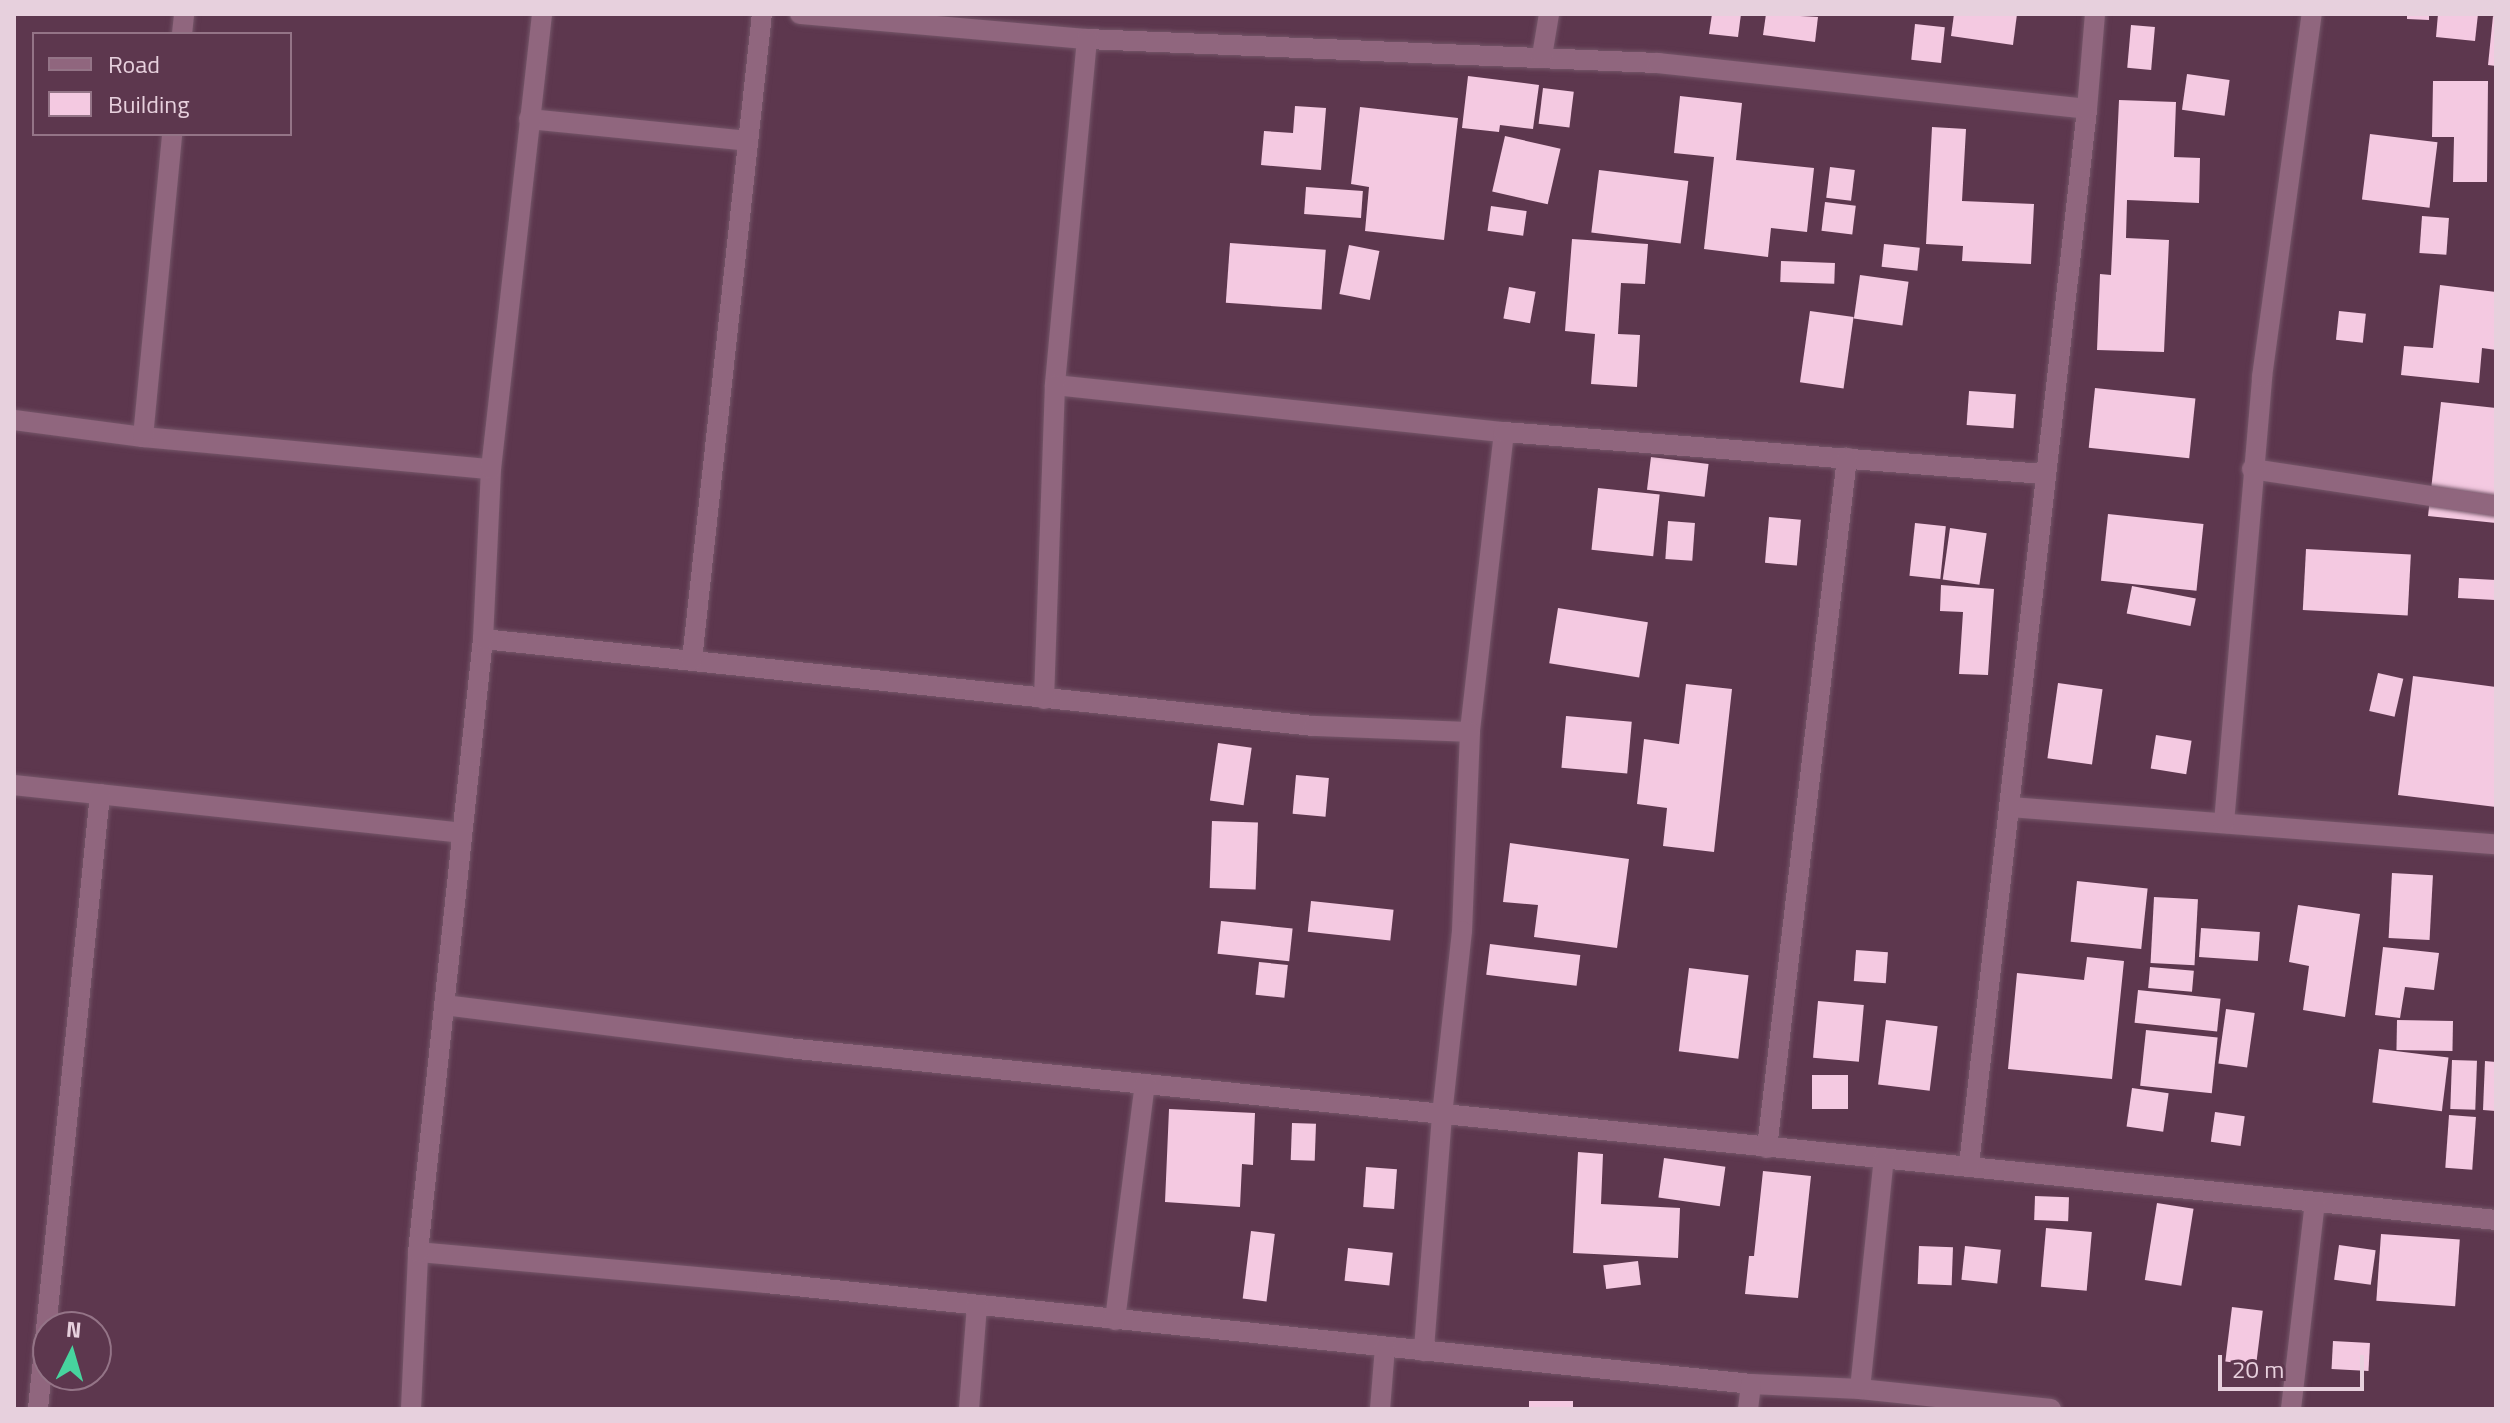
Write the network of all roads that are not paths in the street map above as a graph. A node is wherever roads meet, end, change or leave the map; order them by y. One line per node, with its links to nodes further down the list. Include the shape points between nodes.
1 (542, 14): 11 (street)
2 (762, 14): 13 (street)
3 (800, 14): 7 (street)
4 (1549, 14): 9 (street)
5 (2095, 14): 10 (street)
6 (2312, 14): 20 (street)
7 (1001, 24): 8 (street)
8 (1087, 39): 9 (street); 14 (street)
9 (1542, 56): 10 (street, via 1658,63)
10 (2087, 109): 21 (street)
11 (529, 119): 13 (street); 19 (street)
12 (172, 136): 17 (street)
13 (748, 141): 24 (street)
14 (1055, 385): 16 (street); 25 (street)
15 (14, 420): 17 (street)
16 (1504, 432): 18 (street); 26 (street)
17 (143, 437): 19 (street)
18 (1847, 458): 21 (street); 36 (street)
19 (491, 469): 23 (street)
20 (2252, 469): 22 (street); 30 (street)
21 (2044, 474): 29 (street)
22 (2496, 506)
23 (483, 639): 24 (street); 31 (street)
24 (692, 660): 25 (street)
25 (1044, 699): 26 (street, via 1314,726)
26 (1470, 732): 35 (street, via 1462,931)
27 (14, 785): 28 (street)
28 (100, 794): 31 (street); 48 (street)
29 (2010, 807): 30 (street); 38 (street)
30 (2224, 823): 32 (street)
31 (460, 833): 33 (street)
32 (2496, 844)
33 (444, 1005): 34 (street, via 788,1048); 41 (street)
34 (1145, 1084): 35 (street); 43 (street)
35 (1442, 1115): 36 (street); 45 (street)
36 (1767, 1148): 37 (street)
37 (1884, 1158): 38 (street); 47 (street)
38 (1969, 1165): 39 (street)
39 (2315, 1202): 40 (street); 54 (street)
40 (2496, 1220)
41 (418, 1252): 42 (street); 49 (street)
42 (977, 1305): 43 (street); 50 (street)
43 (1115, 1320): 44 (street)
44 (1385, 1347): 45 (street); 51 (street)
45 (1424, 1351): 46 (street)
46 (1751, 1384): 47 (street); 52 (street)
47 (1860, 1389): 53 (street)
48 (38, 1409)
49 (411, 1409)
50 (969, 1409)
51 (1380, 1409)
52 (1748, 1409)
53 (2051, 1409)
54 (2291, 1409)

